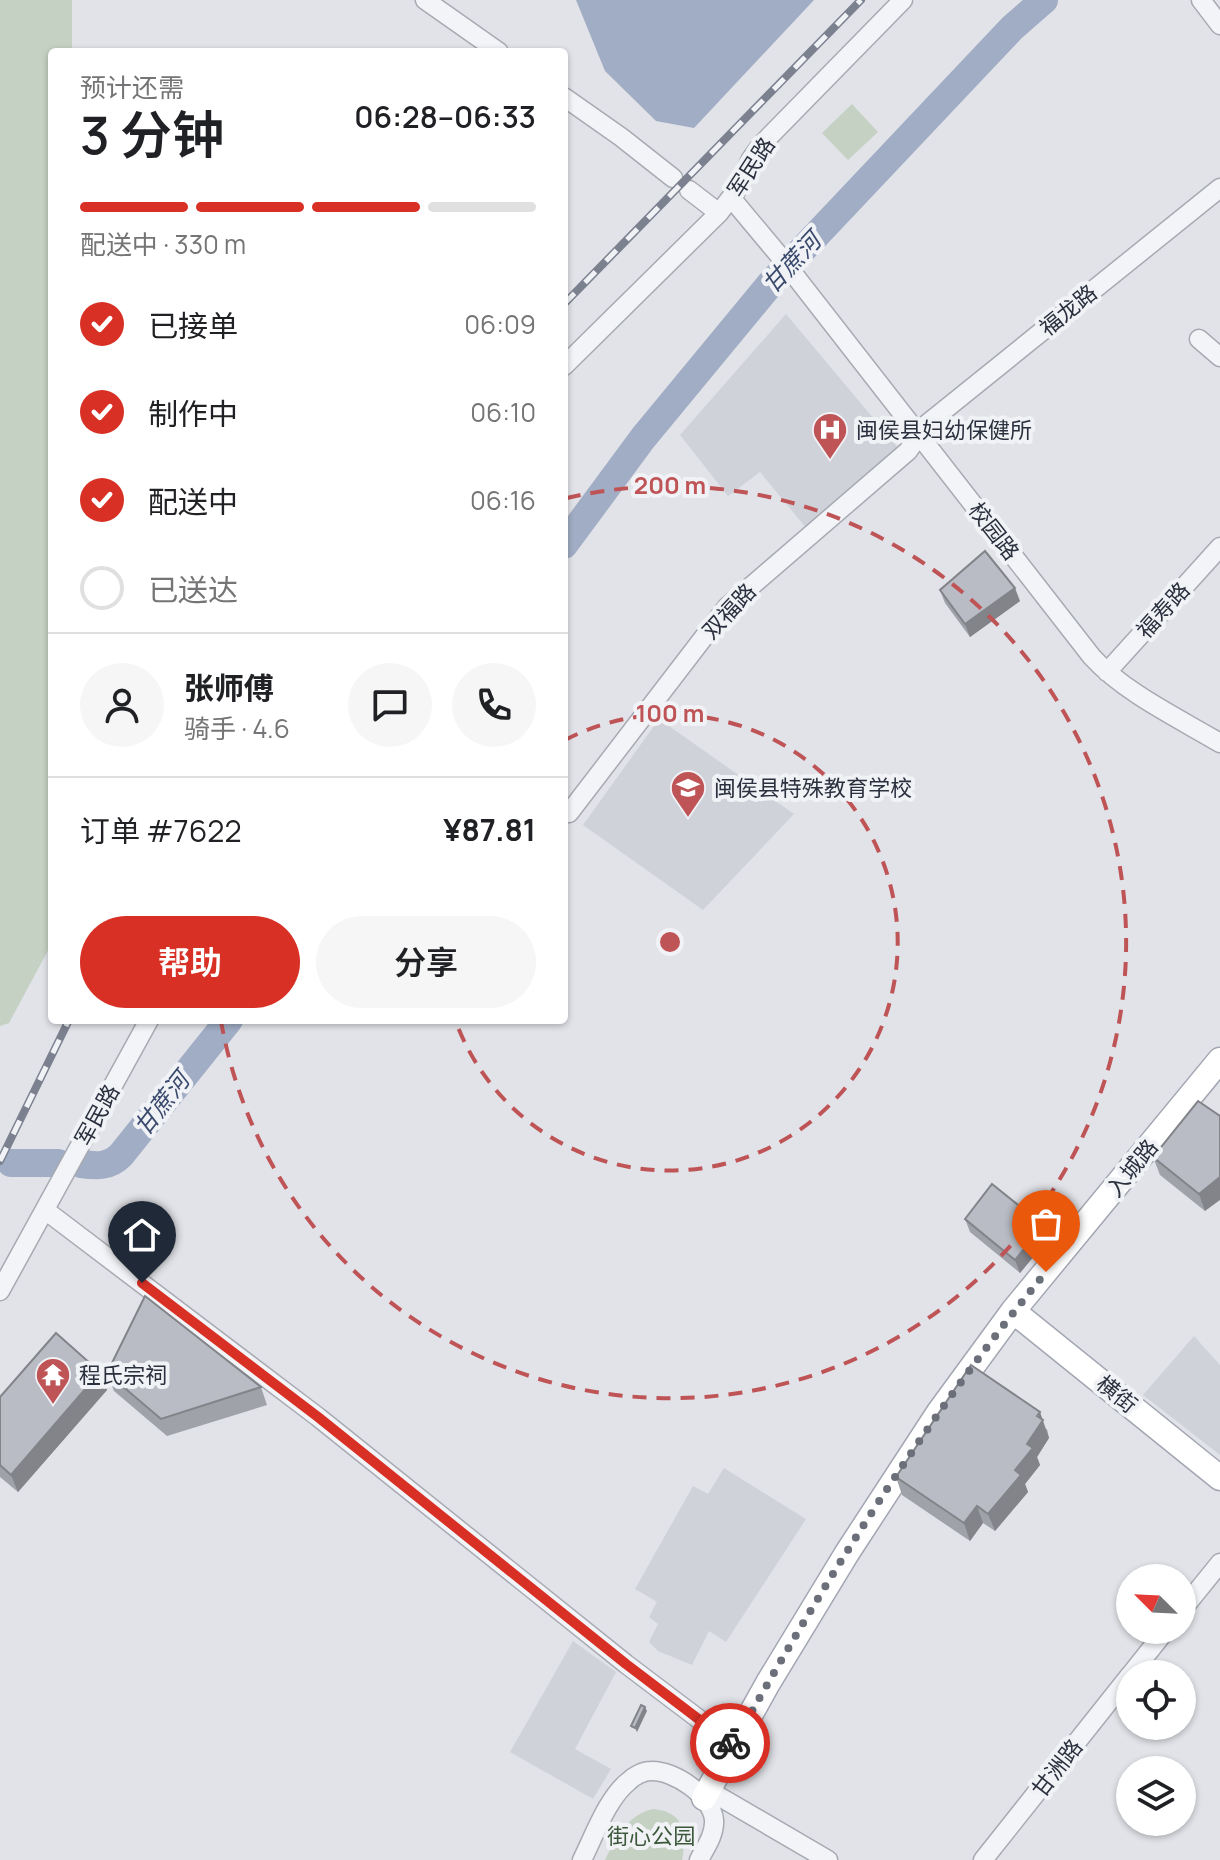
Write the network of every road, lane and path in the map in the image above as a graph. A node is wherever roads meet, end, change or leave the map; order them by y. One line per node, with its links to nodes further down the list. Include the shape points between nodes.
1 (425, 0): 5 (street)
2 (903, 0): 10 (street, 军民路, via 761,145)
3 (1201, 0): 4 (street)
4 (1220, 25)
5 (493, 48)
6 (568, 100): 7 (street)
7 (673, 178)
8 (689, 190): 11 (street)
9 (1217, 196): 15 (street, 福龙路)
10 (732, 199): 11 (street, 军民路); 15 (street, 校园路)
11 (719, 213): 14 (street, 军民路)
12 (1199, 339): 13 (street)
13 (1220, 357)
14 (568, 362)
15 (918, 436): 17 (street, 校园路); 19 (street, 双福路, via 908,451 727,607)
16 (1220, 547): 17 (street, 福寿路)
17 (1107, 672): 18 (street, 校园路)
18 (1220, 743)
19 (569, 813)
20 (147, 1024): 23 (street, 军民路)
21 (1220, 1060): 25 (main road, 入城路)
22 (1220, 1076): 25 (main road, 入城路)
23 (45, 1210): 24 (street, 军民路); 32 (street, via 318,1417)
24 (0, 1291)
25 (1017, 1314): 26 (main road, 横街); 32 (main road, 入城路, via 894,1496)
26 (1220, 1478)
27 (1220, 1563): 28 (street)
28 (1196, 1593)
29 (1155, 1644): 30 (street, 甘洲路)
30 (1143, 1660)
31 (1116, 1694): 37 (street, 甘洲路)
32 (737, 1748): 33 (main road, 入城路)
33 (710, 1798): 34 (street, via 662,1773 636,1776 617,1794); 35 (street, via 712,1834); 36 (street)
34 (582, 1860)
35 (699, 1860)
36 (828, 1860)
37 (983, 1860)

